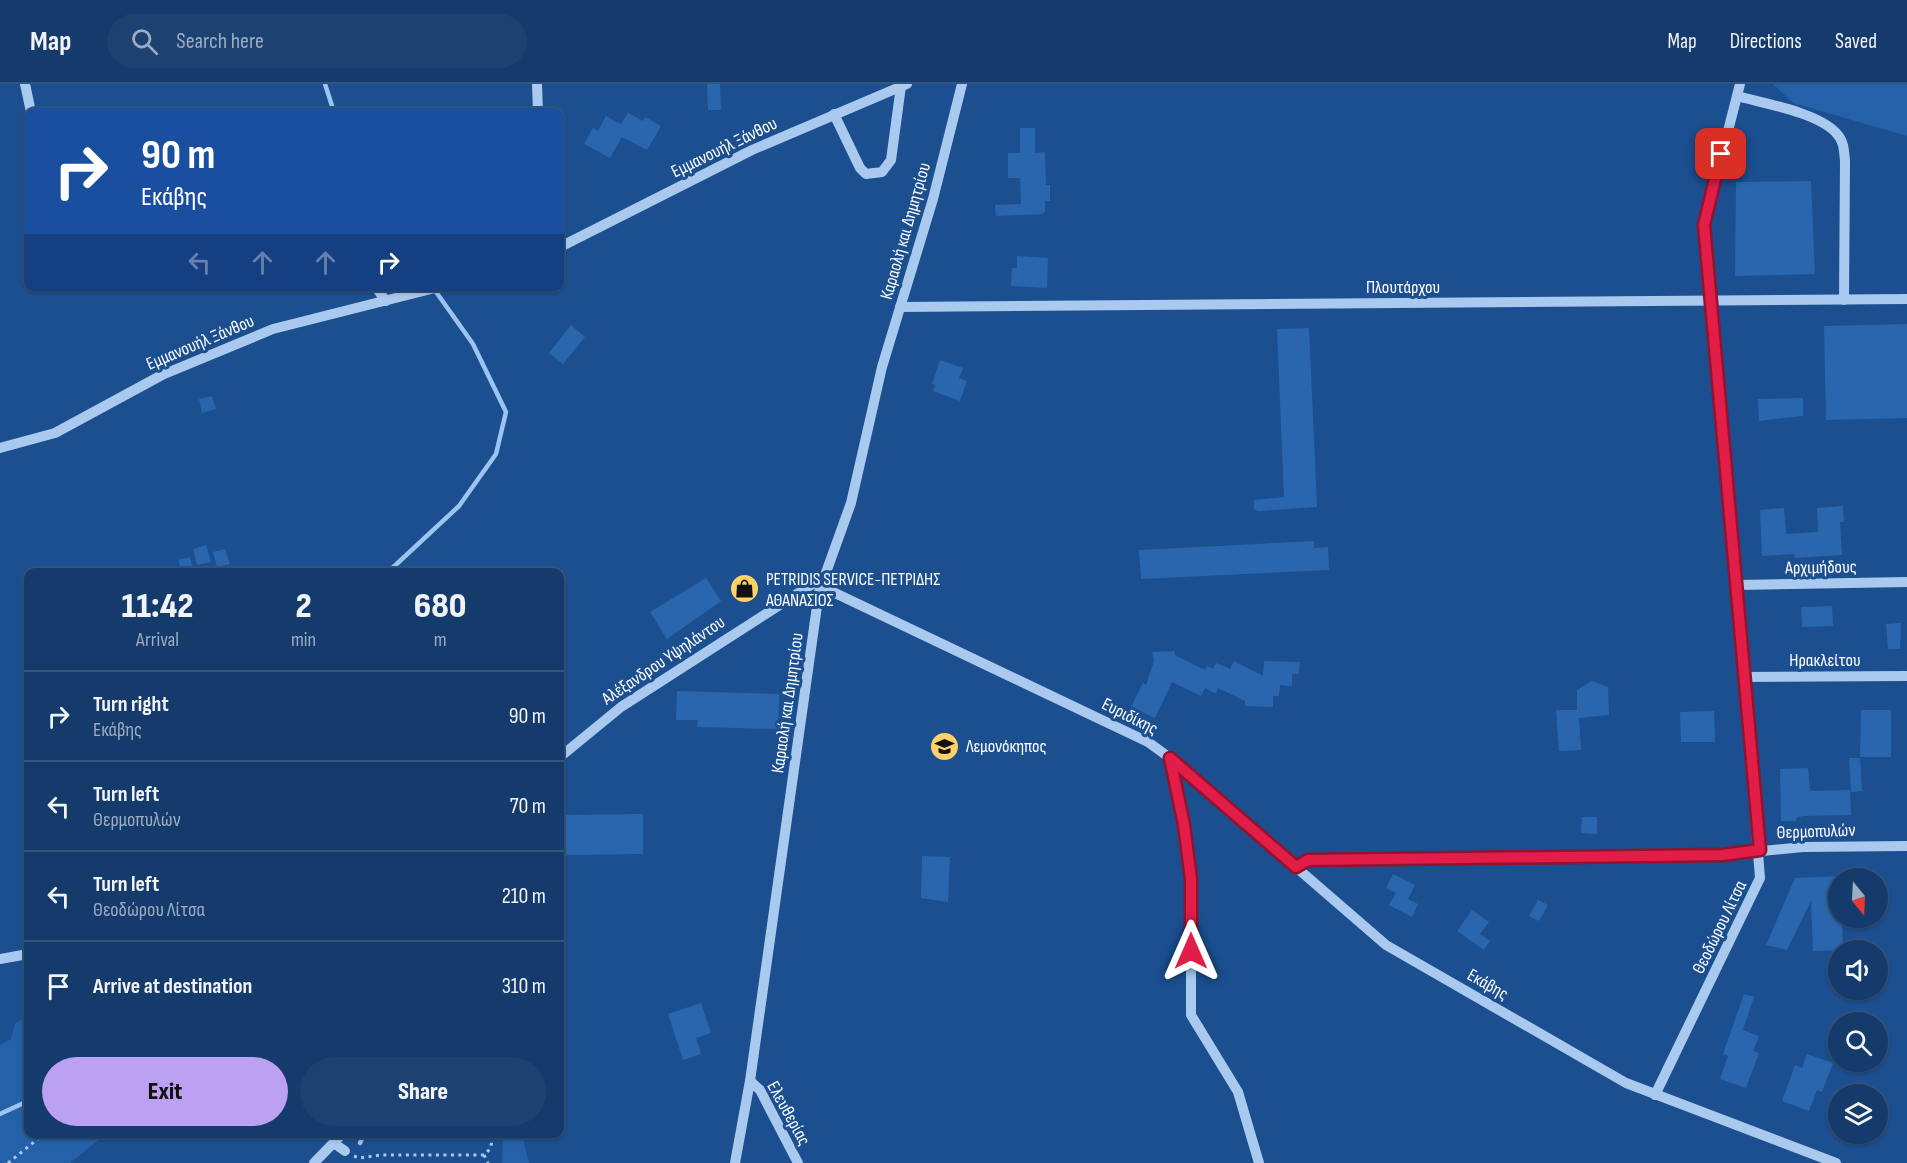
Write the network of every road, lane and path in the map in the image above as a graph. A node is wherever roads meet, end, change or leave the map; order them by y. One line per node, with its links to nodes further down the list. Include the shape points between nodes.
1 (25, 84): 7 (street)
2 (537, 84): 8 (street)
3 (962, 84): 17 (street, Καραολή και Δημητρίου)
4 (1740, 84): 6 (street, Θεοδώρου Λίτσα)
5 (904, 85): 9 (street, Εμμανουήλ Ξάνθου); 9 (street, via 891,160 882,172 866,174 860,168)
6 (1737, 96): 14 (street, via 1820,121 1838,134 1845,161); 16 (street, Θεοδώρου Λίτσα, via 1704,225)
7 (31, 108)
8 (538, 108)
9 (834, 114): 10 (street, Εμμανουήλ Ξάνθου, via 709,171)
10 (564, 245)
11 (379, 291): 15 (street)
12 (426, 291): 15 (street, Εμμανουήλ Ξάνθου)
13 (1907, 299): 14 (street, Πλουτάρχου)
14 (1844, 300): 16 (street, Πλουτάρχου)
15 (386, 301): 18 (street, Εμμανουήλ Ξάνθου, via 309,319 237,343 162,375 63,429)
16 (1712, 301): 17 (street, Πλουτάρχου); 21 (street, Θεοδώρου Λίτσα)
17 (900, 307): 20 (street, Καραολή και Δημητρίου, via 851,503)
18 (0, 448)
19 (1907, 582): 21 (street, Αρχιμήδους)
20 (822, 585): 24 (street, Αλέξανδρου Υψηλάντου, via 814,583 782,601 621,707); 25 (street, Ευριδίκης, via 1136,735); 31 (street, Καραολή και Δημητρίου)
21 (1736, 585): 23 (street, Θεοδώρου Λίτσα)
22 (1907, 676): 23 (street, Ηρακλείτου)
23 (1743, 677): 27 (street, Θεοδώρου Λίτσα)
24 (564, 754)
25 (1170, 758): 28 (street, Εκάβης); 45 (street, Ευριδίκης, via 1191,879 1191,1015 1238,1092)
26 (1907, 846): 27 (street, Θερμοπυλών)
27 (1760, 850): 28 (street, Θερμοπυλών, via 1722,855 1308,860); 32 (street, Θεοδώρου Λίτσα, via 1760,883)
28 (1296, 867): 32 (street, Εκάβης, via 1386,945 1626,1083)
29 (24, 955): 30 (street)
30 (0, 959)
31 (750, 1081): 43 (street, Καραολή και Δημητρίου); 44 (street, Ελευθερίας, via 760,1090)
32 (1654, 1095): 46 (street, Εκάβης)
33 (39, 1138): 40 (path)
34 (339, 1138): 36 (street)
35 (493, 1138): 38 (path)
36 (335, 1144): 37 (street); 41 (street)
37 (345, 1151)
38 (484, 1155): 39 (path); 42 (path)
39 (359, 1158)
40 (8, 1163)
41 (314, 1163)
42 (488, 1163)
43 (735, 1163)
44 (798, 1163)
45 (1259, 1163)
46 (1836, 1163)

